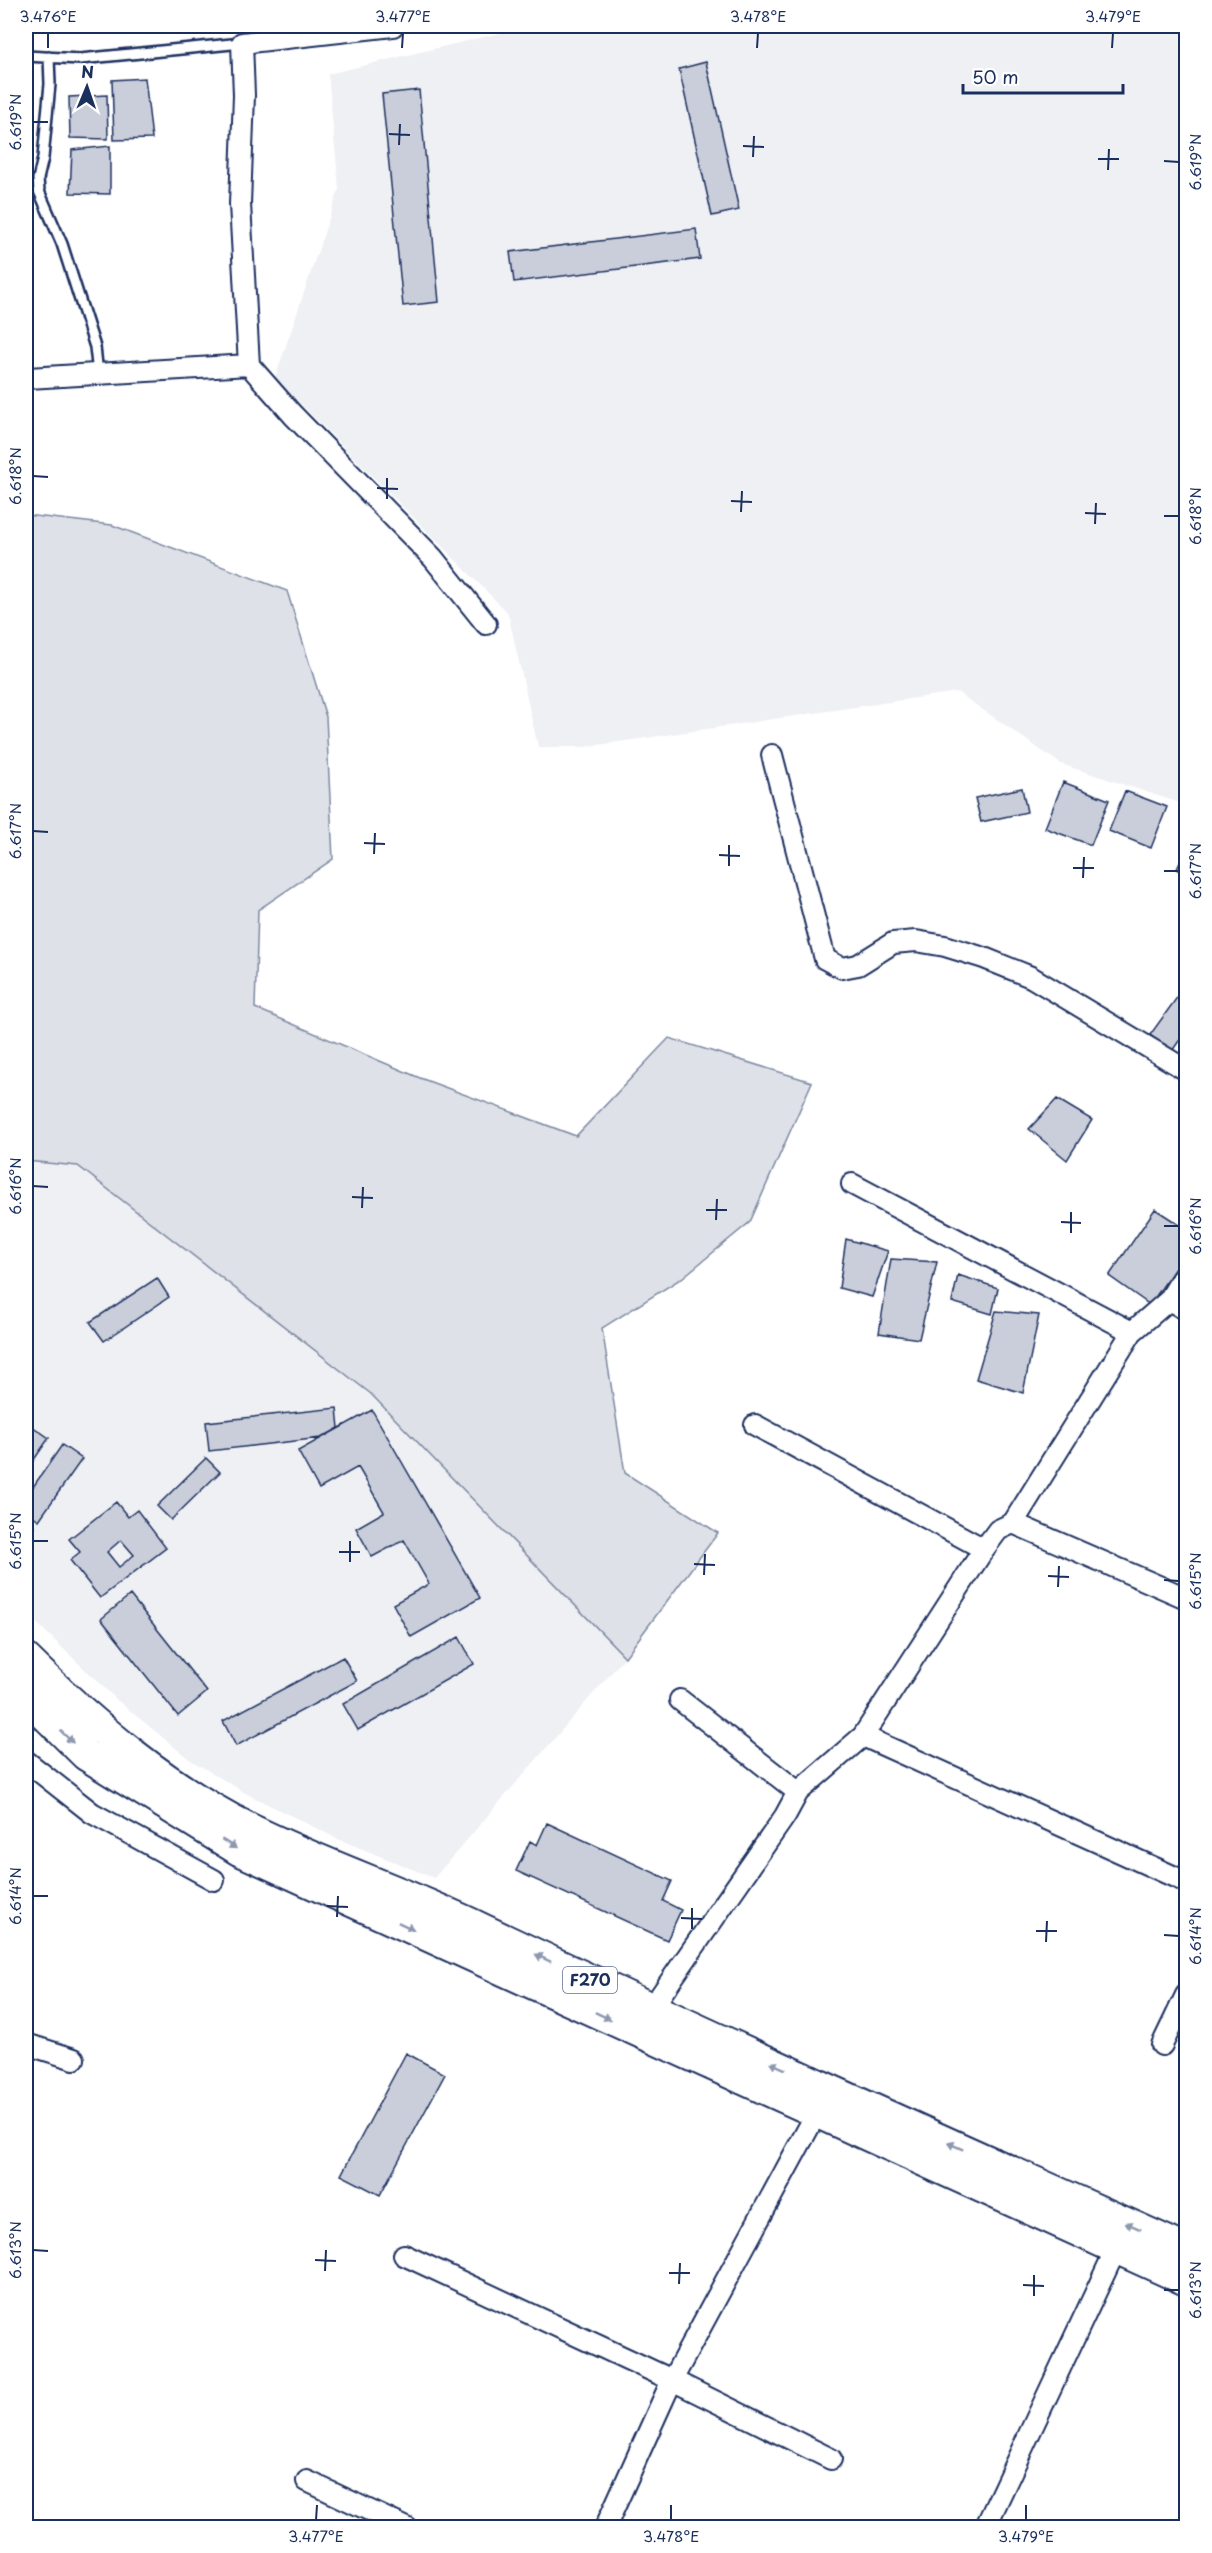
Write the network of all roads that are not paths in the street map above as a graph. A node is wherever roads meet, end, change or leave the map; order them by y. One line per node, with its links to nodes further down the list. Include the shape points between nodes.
1 (393, 26): 2 (street)
2 (242, 43): 4 (lane, via 80,59); 5 (street, via 240,204)
3 (26, 56): 4 (lane)
4 (49, 57): 6 (lane, via 50,84 39,191 62,244 95,347)
5 (249, 365): 6 (street); 8 (street, via 433,558)
6 (98, 374): 7 (street)
7 (28, 378)
8 (486, 624)
9 (772, 755): 10 (street, via 825,959 842,968 858,965 893,943 916,941 984,958 1031,977)
10 (1186, 1070)
11 (852, 1185): 14 (street)
12 (1186, 1272): 13 (street)
13 (1178, 1305): 14 (street)
14 (1132, 1332): 16 (street)
15 (755, 1425): 17 (street)
16 (1013, 1522): 17 (street, via 998,1530); 18 (street)
17 (984, 1549): 22 (street)
18 (1186, 1598)
19 (26, 1659): 27 (main road, F270, via 67,1700 152,1771 240,1823)
20 (26, 1696): 28 (main road, F270, one-way to 28, via 86,1755 239,1850)
21 (680, 1700): 24 (street)
22 (863, 1736): 24 (street); 26 (street)
23 (26, 1761): 25 (street, via 92,1813)
24 (798, 1792): 30 (street)
25 (214, 1880)
26 (1186, 1882)
27 (464, 1920): 28 (main road); 30 (main road, F270, one-way to 27)
28 (452, 1947): 34 (main road, F270, one-way to 34)
29 (1186, 1995): 32 (street)
30 (651, 2009): 36 (main road, F270, one-way to 30)
31 (26, 2044): 33 (street)
32 (1162, 2045)
33 (74, 2059)
34 (816, 2114): 35 (main road, F270); 39 (street)
35 (1116, 2248): 38 (main road, F270); 42 (street)
36 (1186, 2250)
37 (404, 2255): 39 (street)
38 (1186, 2280)
39 (672, 2380): 40 (street); 44 (street)
40 (831, 2459)
41 (307, 2481): 43 (street)
42 (989, 2526)
43 (407, 2528)
44 (605, 2528)

